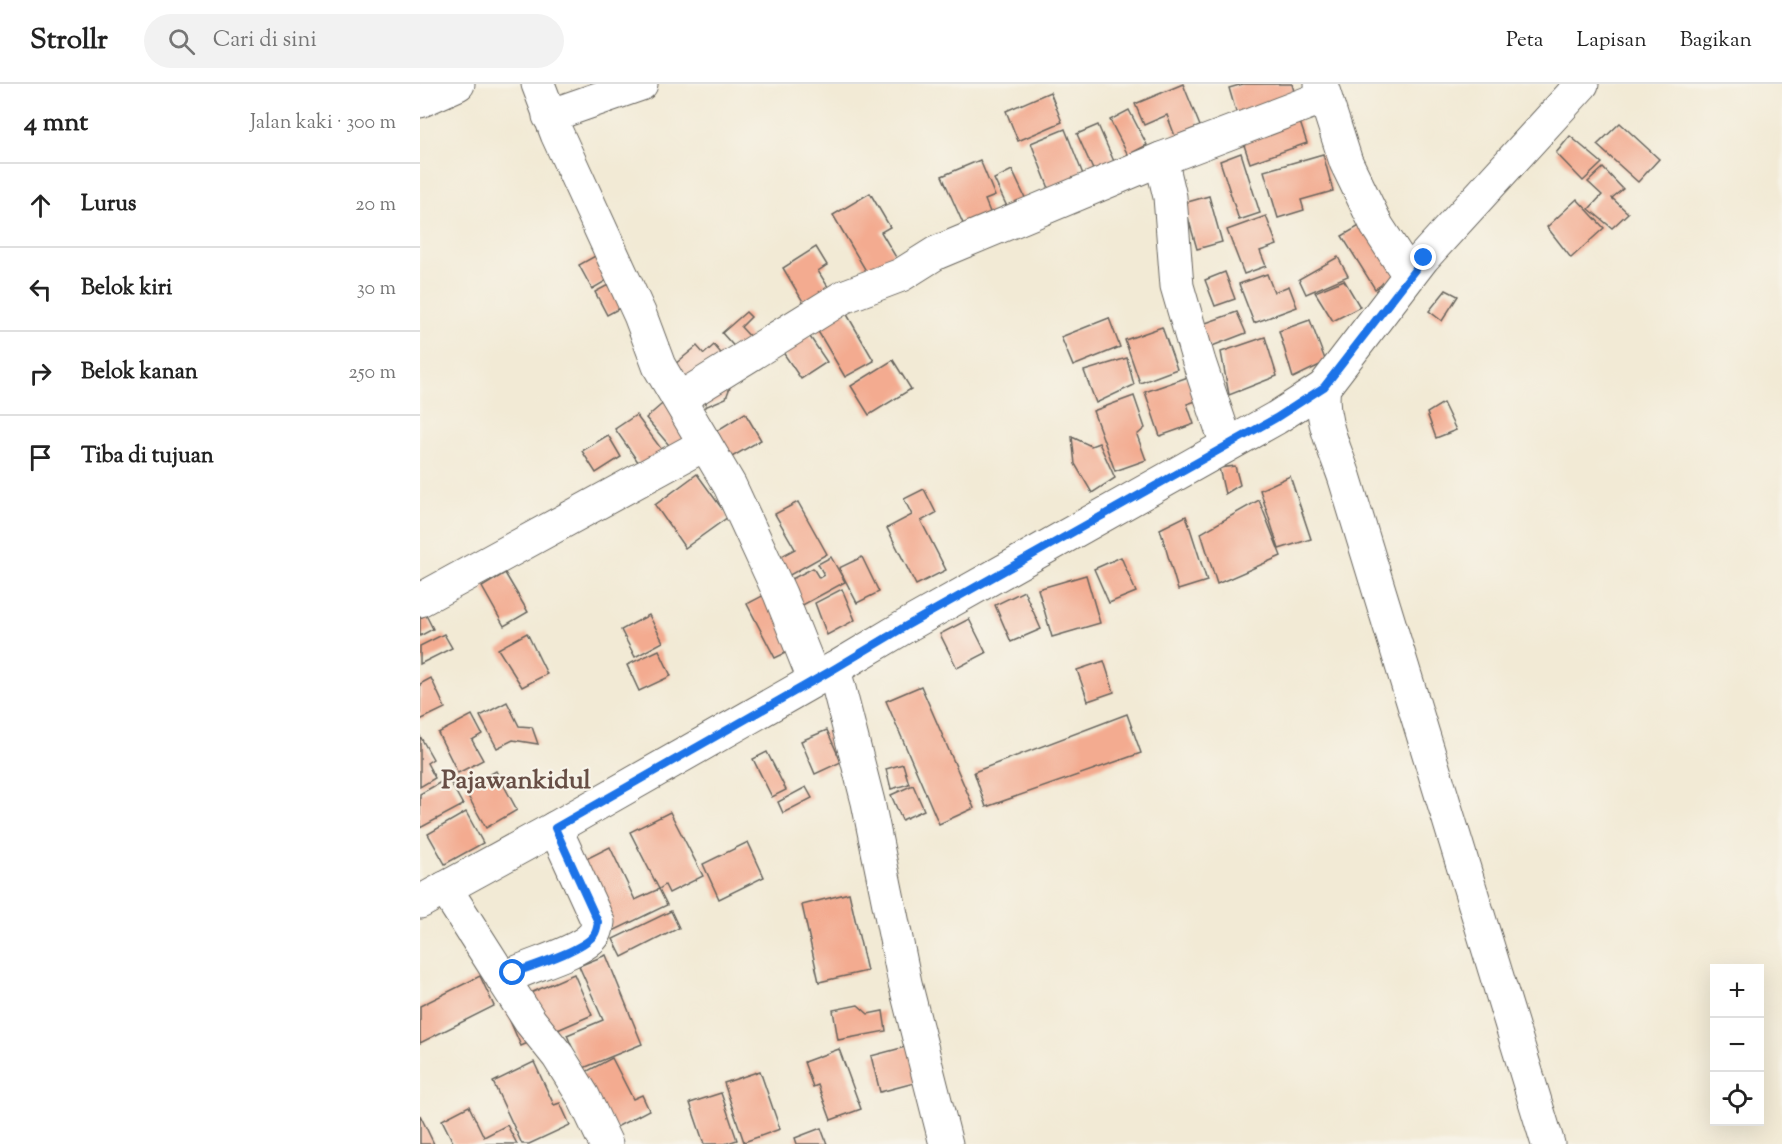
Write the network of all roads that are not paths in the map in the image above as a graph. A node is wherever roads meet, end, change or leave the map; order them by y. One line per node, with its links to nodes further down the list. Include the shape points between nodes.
1 (458, 84): 6 (street)
2 (538, 84): 7 (street)
3 (641, 84): 7 (street)
4 (1582, 84): 9 (street)
5 (1323, 91): 8 (street); 9 (street, via 1346,162 1377,226)
6 (420, 101)
7 (549, 116): 11 (street, via 640,315 659,366)
8 (1161, 159): 11 (street, via 936,253 901,274 843,297); 13 (street, via 1170,197 1178,286)
9 (1409, 275): 10 (street)
10 (1324, 387): 13 (street); 21 (street, via 1323,411)
11 (679, 399): 12 (street)
12 (705, 444): 14 (street); 15 (street)
13 (1227, 445): 15 (street)
14 (420, 600)
15 (824, 674): 16 (street); 20 (street, via 868,802 905,983)
16 (555, 828): 17 (street); 18 (street, via 598,922 596,933 577,947)
17 (433, 895): 18 (street)
18 (503, 979): 19 (street, via 577,1086)
19 (606, 1144)
20 (946, 1144)
21 (1548, 1144)

